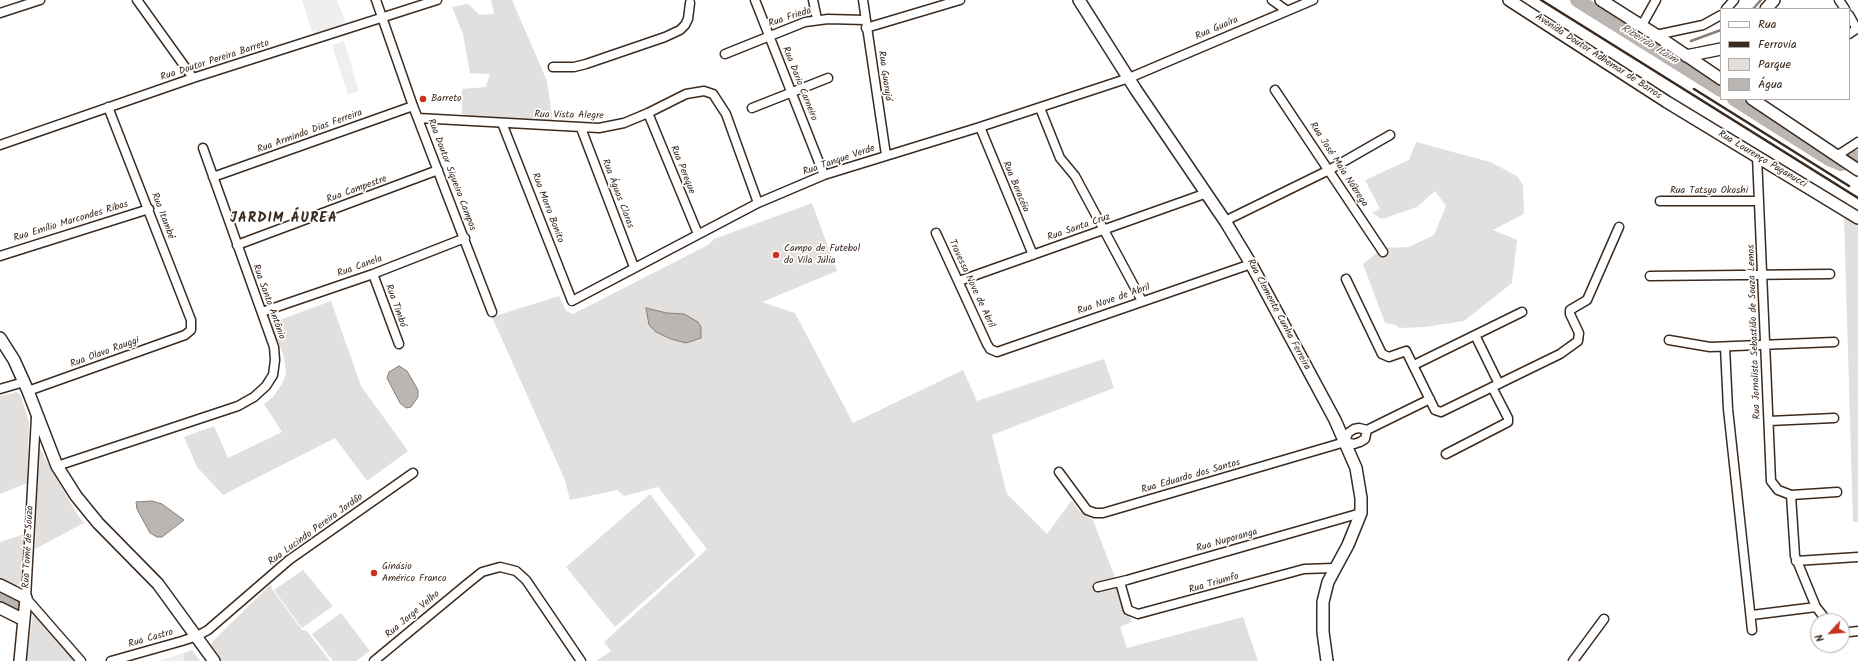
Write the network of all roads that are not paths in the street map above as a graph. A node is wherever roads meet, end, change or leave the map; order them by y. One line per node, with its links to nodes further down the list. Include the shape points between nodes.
1 (40, 0): 21 (street)
2 (137, 0): 35 (street)
3 (376, 0): 24 (street, Rua Doutor Siqueira Campos)
4 (437, 0): 24 (street, Rua Doutor Pereira Barreto)
5 (755, 0): 30 (street, Rua Dario Carneiro)
6 (813, 0): 25 (street)
7 (863, 0): 26 (street, Rua Guarujá)
8 (960, 0): 26 (street, Rua Frieda)
9 (1079, 0): 37 (street, Rua Clemente Cunha Ferreira)
10 (1272, 0): 20 (street)
11 (1313, 0): 20 (street, Rua Guaíra)
12 (1509, 0): 42 (street, Avenida Doutor Adhemar de Barros)
13 (1601, 0): 27 (street)
14 (1656, 0): 27 (street)
15 (1734, 0): 18 (street)
16 (1774, 0): 19 (street)
17 (692, 1): 34 (street, via 688,18 680,30 586,64)
18 (1727, 8)
19 (1767, 8)
20 (1286, 10): 37 (street, Rua Guaíra)
21 (0, 13)
22 (1720, 16): 29 (street, via 1703,25)
23 (1850, 16): 28 (street)
24 (383, 18): 35 (street, Rua Doutor Pereira Barreto); 43 (street, Rua Doutor Siqueira Campos)
25 (817, 19): 26 (street, Rua Frieda); 30 (street, Rua Frieda)
26 (866, 24): 56 (street, Rua Guarujá)
27 (1642, 25): 29 (street)
28 (1858, 28)
29 (1656, 34): 33 (street)
30 (769, 35): 32 (street, Rua Frieda); 40 (street, Rua Dario Carneiro)
31 (1720, 49): 33 (street)
32 (725, 54)
33 (1686, 56): 38 (street)
34 (553, 67)
35 (193, 78): 44 (street, Rua Doutor Pereira Barreto)
36 (828, 78): 40 (street)
37 (1129, 78): 46 (street, Rua Tanque Verde); 64 (street, Rua Clemente Cunha Ferreira)
38 (1720, 78)
39 (1276, 90): 61 (street, Rua José Maia Nóbrega)
40 (792, 93): 45 (street); 62 (street, Rua Dario Carneiro)
41 (1754, 100): 58 (street)
42 (1666, 102): 57 (street, Rua Lourenço Paganucci)
43 (413, 106): 48 (street, Rua Doutor Siqueira Campos); 63 (street, Rua Armindo Dias Ferreira)
44 (108, 107): 54 (street, Rua Doutor Pereira Barreto); 68 (street, Rua Itambé)
45 (752, 108)
46 (1040, 108): 51 (street, Rua Tanque Verde); 72 (street, via 1060,158 1075,176)
47 (648, 113): 50 (street, Rua Vista Alegre, via 612,126); 67 (street, Rua Vista Alegre, via 686,94 704,91 713,94 726,114); 74 (street, Rua Pereque)
48 (418, 118): 49 (street, Rua Vista Alegre); 60 (street, Rua Doutor Siqueira Campos)
49 (502, 123): 50 (street, Rua Vista Alegre); 88 (street, Rua Morro Bonito)
50 (580, 128): 81 (street, Rua Águas Claras)
51 (980, 128): 56 (street, Rua Tanque Verde); 78 (street, Rua Boracéia)
52 (1390, 135): 61 (street)
53 (1858, 142): 58 (street)
54 (0, 145)
55 (202, 148): 63 (street, Rua Santo Antônio)
56 (886, 156): 62 (street, Rua Tanque Verde)
57 (1757, 156): 65 (street, Rua Jornalista Sebastião de Souza Lemos); 69 (street, Rua Lourenço Paganucci)
58 (1841, 158): 59 (street)
59 (1857, 169)
60 (438, 170): 75 (street, Rua Doutor Siqueira Campos); 76 (street, Rua Campestre)
61 (1329, 170): 70 (street); 77 (street, Rua José Maia Nóbrega)
62 (824, 175): 67 (street, Rua Tanque Verde)
63 (213, 177): 76 (street, Rua Santo Antônio)
64 (1206, 193): 70 (street, Rua Clemente Cunha Ferreira); 72 (street, Rua Santa Cruz)
65 (1759, 200): 66 (street, Rua Tatsyo Okoshi); 83 (street, Rua Jornalista Sebastião de Souza Lemos)
66 (1660, 201)
67 (758, 203): 74 (street, Rua Tanque Verde)
68 (149, 209): 79 (street, Rua Emílio Marcondes Ribas); 93 (street, Rua Itambé, via 191,320)
69 (1858, 218)
70 (1225, 221): 80 (street, Rua Clemente Cunha Ferreira)
71 (1618, 227): 104 (street, via 1587,300 1570,310 1579,333 1578,341 1560,354)
72 (1103, 230): 78 (street, Rua Santa Cruz); 89 (street)
73 (936, 233): 87 (street, Travessa Nove de Abril)
74 (698, 234): 81 (street, Rua Tanque Verde)
75 (465, 238): 82 (street, Rua Canela); 91 (street, Rua Doutor Siqueira Campos)
76 (237, 244): 90 (street, Rua Santo Antônio)
77 (1382, 252)
78 (1033, 255): 87 (street, Rua Santa Cruz)
79 (0, 256)
80 (1251, 264): 89 (street, Rua Nove de Abril); 111 (street, Rua Clemente Cunha Ferreira)
81 (634, 267): 88 (street, Rua Tanque Verde)
82 (373, 274): 90 (street, Rua Canela); 98 (street, Rua Timbó)
83 (1762, 274): 84 (street); 85 (street); 100 (street, Rua Jornalista Sebastião de Souza Lemos)
84 (1830, 274)
85 (1650, 276)
86 (1346, 279): 102 (street, via 1382,354 1389,357 1406,351)
87 (959, 281): 99 (street, Travessa Nove de Abril)
88 (572, 301)
89 (1142, 301): 99 (street, Rua Nove de Abril, via 1004,350 994,351)
90 (262, 312): 113 (street, Rua Santo Antônio, via 274,347 275,360 273,375 254,397 238,406)
91 (492, 312)
92 (1522, 312): 94 (street)
93 (189, 333): 103 (street, Rua Olavo Rauggi)
94 (1475, 335): 102 (street); 104 (street)
95 (0, 338): 103 (street)
96 (1669, 340): 101 (street)
97 (1834, 342): 100 (street)
98 (399, 344)
99 (987, 344)
100 (1765, 346): 101 (street); 108 (street, Rua Jornalista Sebastião de Souza Lemos)
101 (1725, 347): 129 (street, via 1728,409)
102 (1414, 364): 106 (street)
103 (26, 386): 105 (street, Rua Olavo Rauggi); 110 (street, via 37,415)
104 (1496, 386): 106 (street, via 1441,412 1435,410); 112 (street, via 1508,422)
105 (0, 389)
106 (1430, 399): 109 (street)
107 (1834, 418): 108 (street)
108 (1769, 421): 117 (street, Rua Jornalista Sebastião de Souza Lemos, via 1771,481 1778,490)
109 (1367, 430): 111 (street, via 1354,429 1348,433); 111 (street, Rua Eduardo dos Santos, via 1365,439 1360,442)
110 (39, 431): 113 (street); 125 (street, Rua Tomé de Souza)
111 (1345, 442): 114 (street, Rua Eduardo dos Santos, via 1103,513 1087,510); 118 (street, Rua Clemente Cunha Ferreira, via 1356,468)
112 (1446, 454)
113 (57, 466): 133 (street, via 86,510 158,584)
114 (1059, 472)
115 (413, 473): 133 (street, Rua Lucindo Pereira Jordão, via 289,560)
116 (1837, 492): 117 (street)
117 (1791, 494): 120 (street, via 1792,535)
118 (1361, 513): 121 (street, Rua Clemente Cunha Ferreira, via 1348,545); 122 (street, Rua Nuporanga)
119 (1858, 557): 120 (street)
120 (1796, 561): 126 (street)
121 (1334, 568): 122 (street, Rua Triumfo, via 1304,569 1138,614 1128,610); 140 (street, Rua Clemente Cunha Ferreira, via 1328,582 1322,616)
122 (1120, 582): 124 (street, Rua Nuporanga)
123 (0, 585): 125 (street)
124 (1098, 587)
125 (26, 598): 131 (street, Rua Tomé de Souza); 135 (street)
126 (1816, 607): 128 (street); 129 (street)
127 (0, 608): 131 (street)
128 (1821, 613)
129 (1752, 615): 132 (street)
130 (1604, 619): 141 (street)
131 (24, 620): 134 (street, Rua Tomé de Souza)
132 (1752, 630)
133 (197, 636): 136 (street, Rua Castro); 137 (street)
134 (20, 661)
135 (81, 661)
136 (111, 661)
137 (214, 661)
138 (374, 661): 139 (street, Rua Jorge Velho, via 482,572 500,567 516,571 526,580)
139 (581, 661)
140 (1327, 661)
141 (1573, 661)

